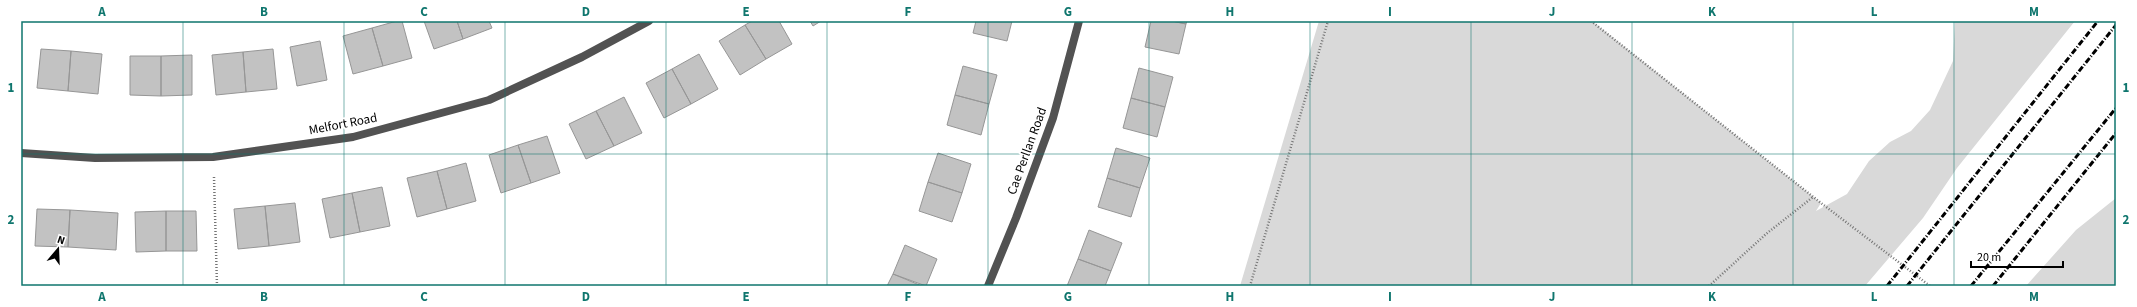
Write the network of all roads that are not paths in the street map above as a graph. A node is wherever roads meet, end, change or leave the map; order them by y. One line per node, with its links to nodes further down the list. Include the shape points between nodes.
1 (648, 21): 3 (street, Melfort Road, via 489,100 353,137 213,157 95,158)
2 (1079, 21): 4 (street, Cae Perllan Road, via 1053,118)
3 (21, 153)
4 (988, 286)

